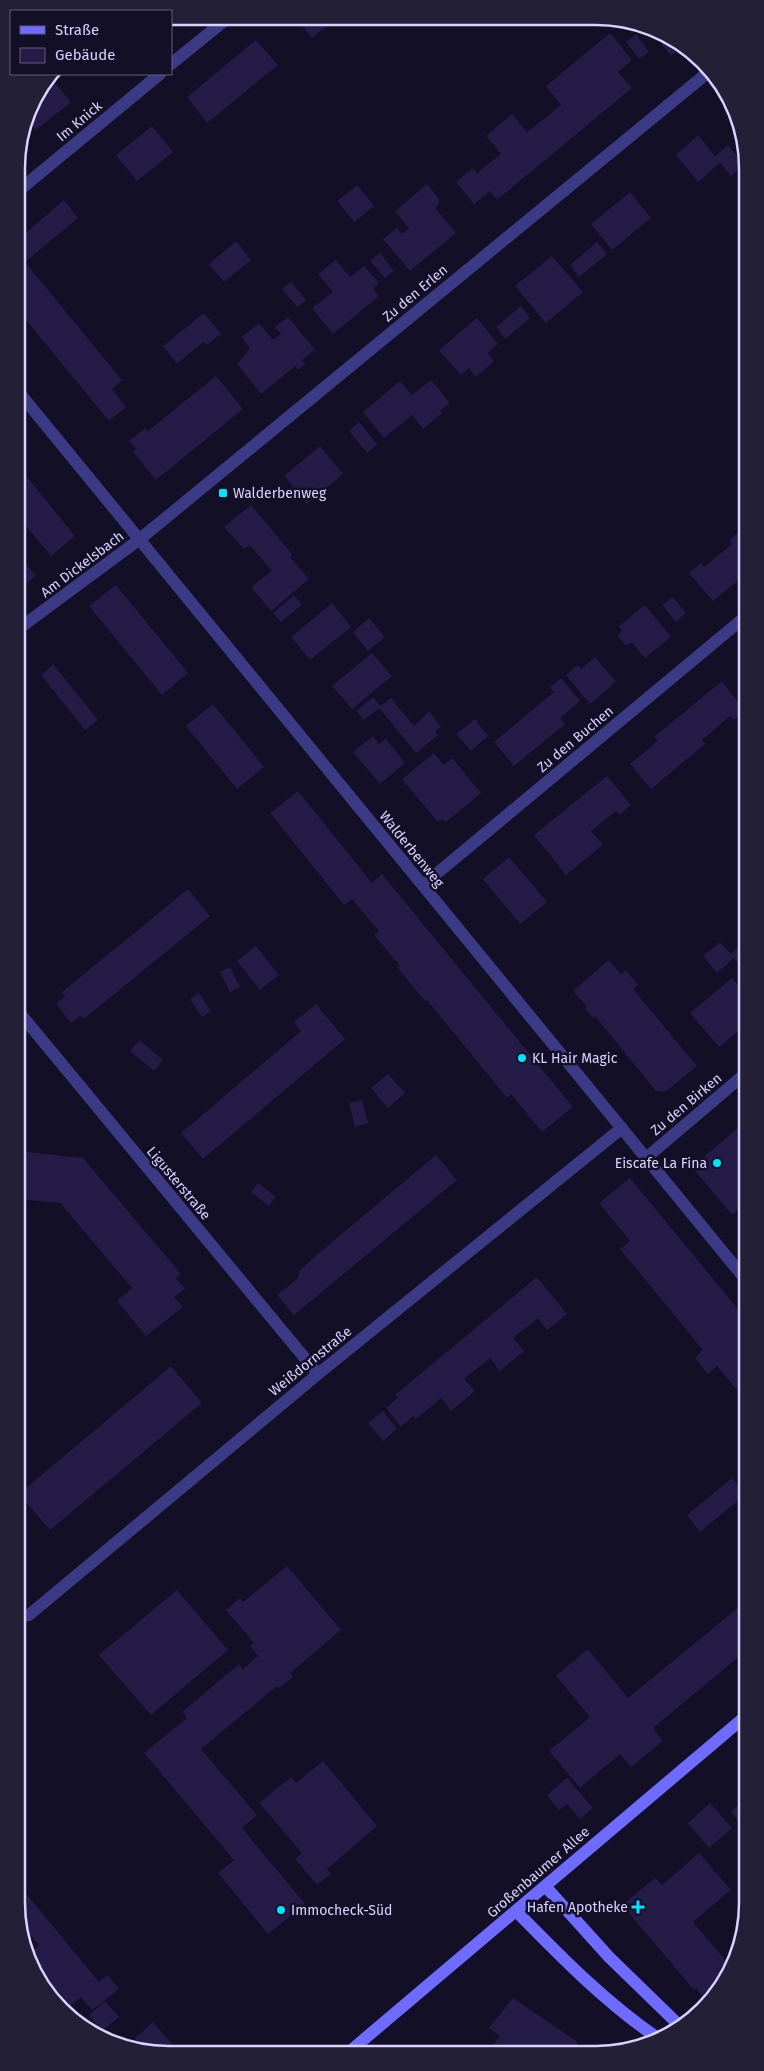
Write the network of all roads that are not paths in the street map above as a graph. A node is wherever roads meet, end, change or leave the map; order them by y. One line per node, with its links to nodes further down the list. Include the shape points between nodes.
1 (219, 25): 2 (street)
2 (172, 63)
3 (159, 75): 5 (street, Im Knick)
4 (704, 76): 7 (street, Zu den Erlen)
5 (25, 185)
6 (25, 400): 7 (street, Walderbenweg)
7 (140, 539): 9 (street, Am Dickelsbach); 10 (street, Walderbenweg)
8 (739, 623): 10 (street, Zu den Buchen)
9 (25, 624)
10 (423, 885): 13 (street, Walderbenweg)
11 (25, 1019): 16 (street, Ligusterstraße)
12 (739, 1079): 14 (street, Zu den Birken)
13 (622, 1128): 14 (street, Walderbenweg); 16 (street, Weißdornstraße)
14 (646, 1158): 15 (street, Walderbenweg)
15 (739, 1271)
16 (318, 1374): 17 (street, Weißdornstraße)
17 (25, 1615)
18 (739, 1722): 19 (main road, Großenbaumer Allee)
19 (545, 1886): 20 (main road, Großenbaumer Allee); 21 (main road, via 602,1950)
20 (516, 1911): 22 (main road, via 586,1980); 23 (main road, Großenbaumer Allee)
21 (675, 2022)
22 (652, 2034)
23 (355, 2046)

